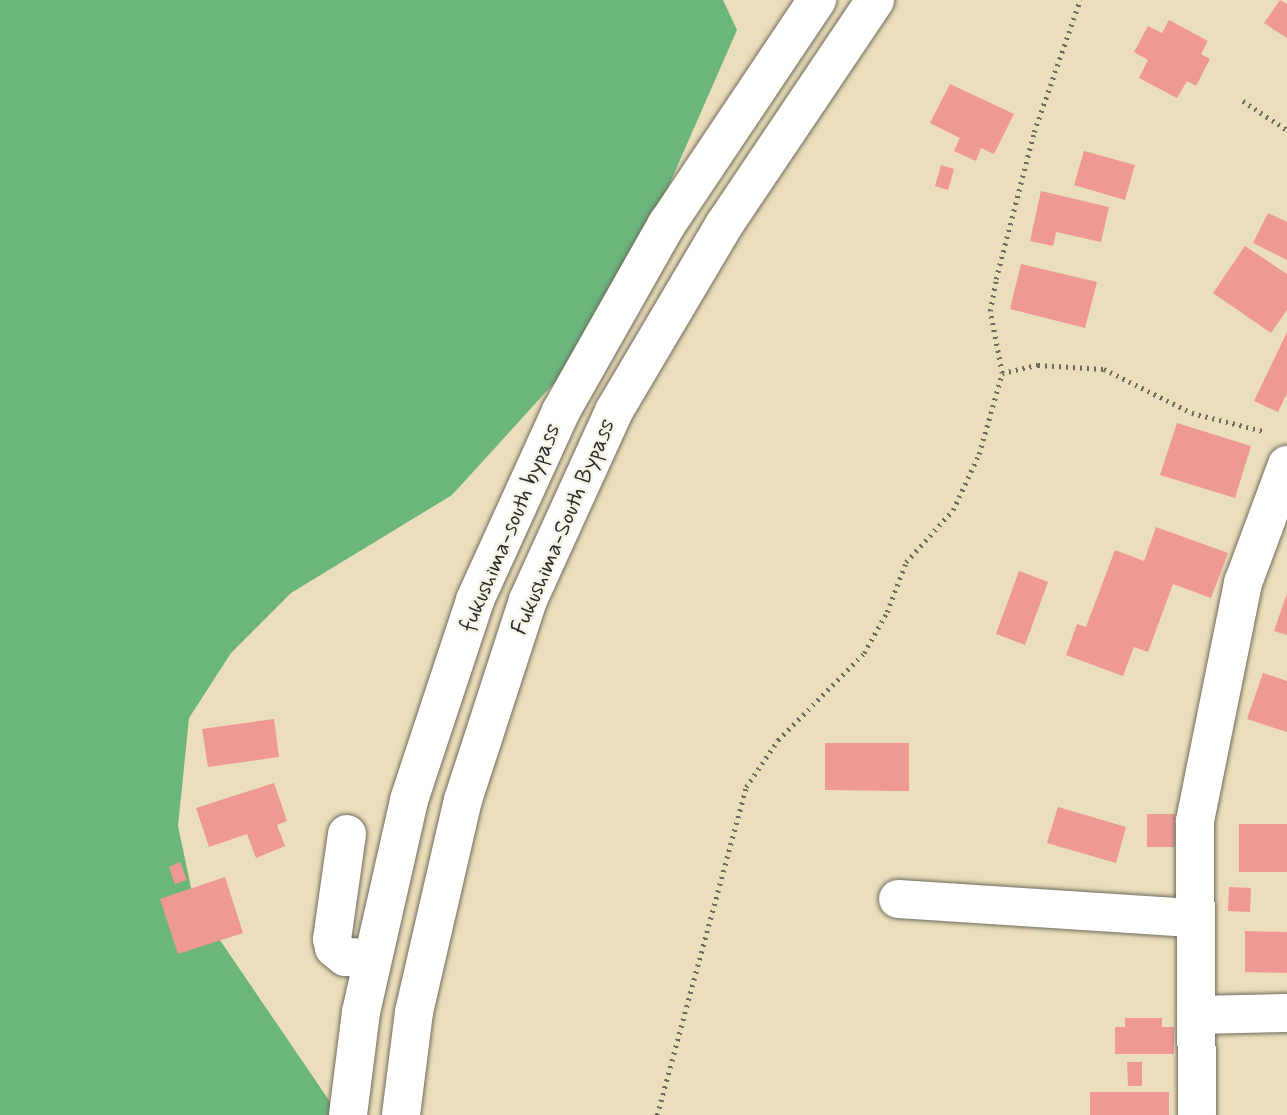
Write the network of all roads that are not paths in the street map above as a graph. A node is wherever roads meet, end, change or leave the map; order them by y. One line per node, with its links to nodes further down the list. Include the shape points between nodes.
1 (817, 0): 7 (main road, fukushima-south bypass, via 667,224 561,411 475,600 409,800)
2 (875, 0): 11 (main road, Fukushima-South Bypass, via 724,225 614,411 528,600 463,800 414,1012)
3 (1281, 449): 6 (main road, via 1215,705 1195,821)
4 (347, 834): 7 (main road, via 341,892 330,925 332,939 334,948 345,957)
5 (898, 899): 6 (main road)
6 (1195, 918): 9 (main road)
7 (373, 958): 10 (main road, fukushima-south bypass)
8 (1287, 1013): 9 (main road)
9 (1196, 1016): 12 (main road)
10 (348, 1115)
11 (401, 1115)
12 (1197, 1115)

